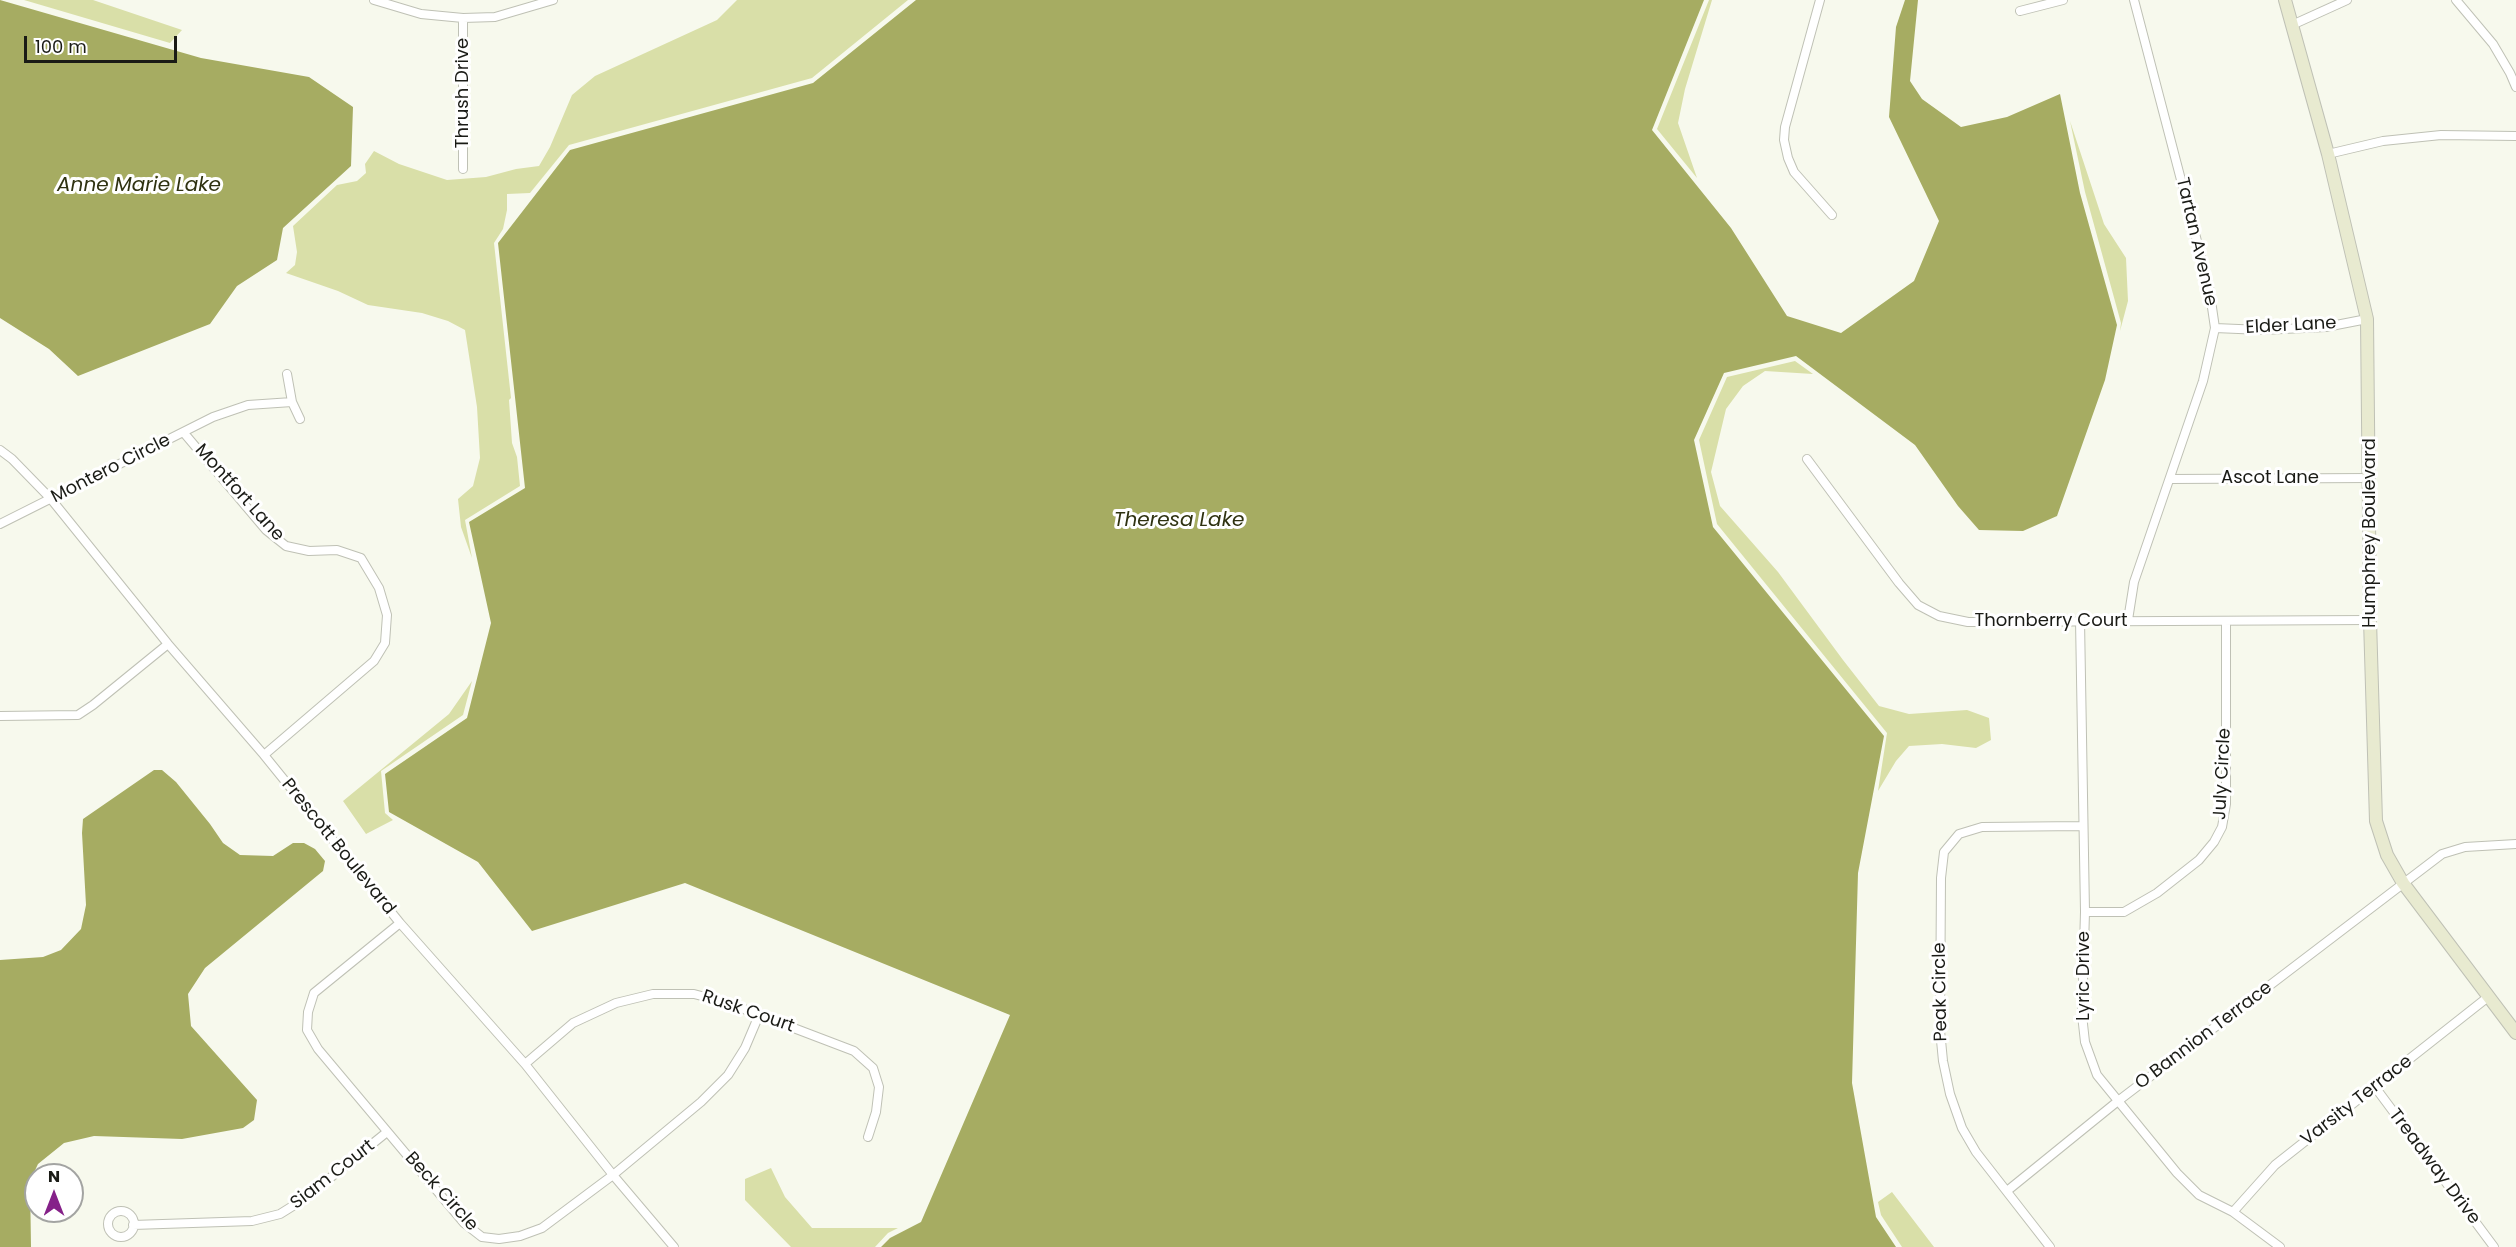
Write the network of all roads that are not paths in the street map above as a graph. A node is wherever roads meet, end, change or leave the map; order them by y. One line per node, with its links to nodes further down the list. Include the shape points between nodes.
1 (374, 0): 10 (street, via 421,14)
2 (1820, 0): 16 (street, via 1784,140 1794,172)
3 (2063, 0): 9 (street)
4 (2134, 0): 18 (street, Tartan Avenue, via 2210,287)
5 (2284, 0): 11 (street, Humphrey Boulevard)
6 (2347, 0): 11 (street)
7 (2456, 0): 12 (street, via 2493,44)
8 (550, 1): 10 (street, via 495,17)
9 (2020, 11)
10 (463, 18): 15 (street, Thrush Drive)
11 (2292, 25): 14 (street, Humphrey Boulevard)
12 (2516, 87)
13 (2516, 136): 14 (street, via 2441,135 2383,141)
14 (2328, 154): 17 (street, Humphrey Boulevard)
15 (463, 169)
16 (1832, 215)
17 (2367, 319): 18 (street, Elder Lane, via 2326,327); 25 (street, Humphrey Boulevard)
18 (2215, 328): 26 (street, Tartan Avenue, via 2203,381)
19 (287, 374): 20 (street)
20 (292, 402): 21 (street); 22 (street, Montero Circle, via 248,405 213,417)
21 (300, 419)
22 (184, 433): 27 (street, Montero Circle); 35 (street, Montfort Lane, via 266,530 286,546 309,551 337,550 361,558 379,588 387,615 385,643 374,661)
23 (0, 450): 27 (street, Prescott Boulevard)
24 (1807, 459): 29 (street, Thornberry Court, via 1918,605 1939,616 1968,622)
25 (2370, 477): 26 (street, Ascot Lane); 31 (street, Humphrey Boulevard)
26 (2170, 479): 30 (street, Tartan Avenue, via 2134,582)
27 (51, 500): 28 (street, Montero Circle); 33 (street, Prescott Boulevard)
28 (0, 525)
29 (2080, 620): 30 (street, Thornberry Court); 36 (street, Lyric Drive)
30 (2128, 620): 32 (street, Thornberry Court)
31 (2370, 620): 32 (street, Thornberry Court); 38 (street, Humphrey Boulevard, via 2376,821 2387,855)
32 (2226, 621): 39 (street, July Circle, via 2226,804 2222,827 2199,860 2157,893 2124,912)
33 (168, 644): 34 (street, via 78,715); 35 (street, Prescott Boulevard)
34 (0, 716)
35 (264, 755): 40 (street, Prescott Boulevard)
36 (2082, 826): 39 (street, Lyric Drive); 50 (street, Peak Circle, via 1982,827 1959,834 1944,852 1942,1061 1962,1128)
37 (2516, 844): 38 (street, O Bannion Terrace, via 2465,846 2442,854)
38 (2403, 883): 41 (street, Humphrey Boulevard); 46 (street, O Bannion Terrace)
39 (2085, 912): 46 (street, Lyric Drive, via 2085,1042 2097,1075)
40 (400, 923): 44 (street, Prescott Boulevard); 47 (street, Beck Circle, via 314,993 308,1012 307,1030 318,1048)
41 (2488, 997): 43 (street, Humphrey Boulevard); 45 (street, Varsity Terrace)
42 (759, 1015): 44 (street, Rusk Court, via 694,993 653,994 616,1003 573,1023); 48 (street, Rusk Court, via 854,1051 873,1068 879,1087); 49 (street, Beck Circle, via 728,1075)
43 (2516, 1033)
44 (525, 1064): 49 (street, Prescott Boulevard)
45 (2375, 1087): 51 (street, Varsity Terrace, via 2275,1165); 56 (street, Treadway Drive)
46 (2118, 1101): 50 (street, O Bannion Terrace); 51 (street, Lyric Drive, via 2199,1195)
47 (387, 1132): 49 (street, Beck Circle, via 464,1223 482,1237 520,1236 542,1228); 52 (street, Siam Court, via 280,1215 252,1221)
48 (868, 1137)
49 (613, 1175): 53 (street, Prescott Boulevard)
50 (2007, 1191): 54 (street, Peak Circle)
51 (2233, 1212): 55 (street, Lyric Drive)
52 (134, 1225)
53 (674, 1247)
54 (2050, 1247)
55 (2280, 1247)
56 (2494, 1247)

